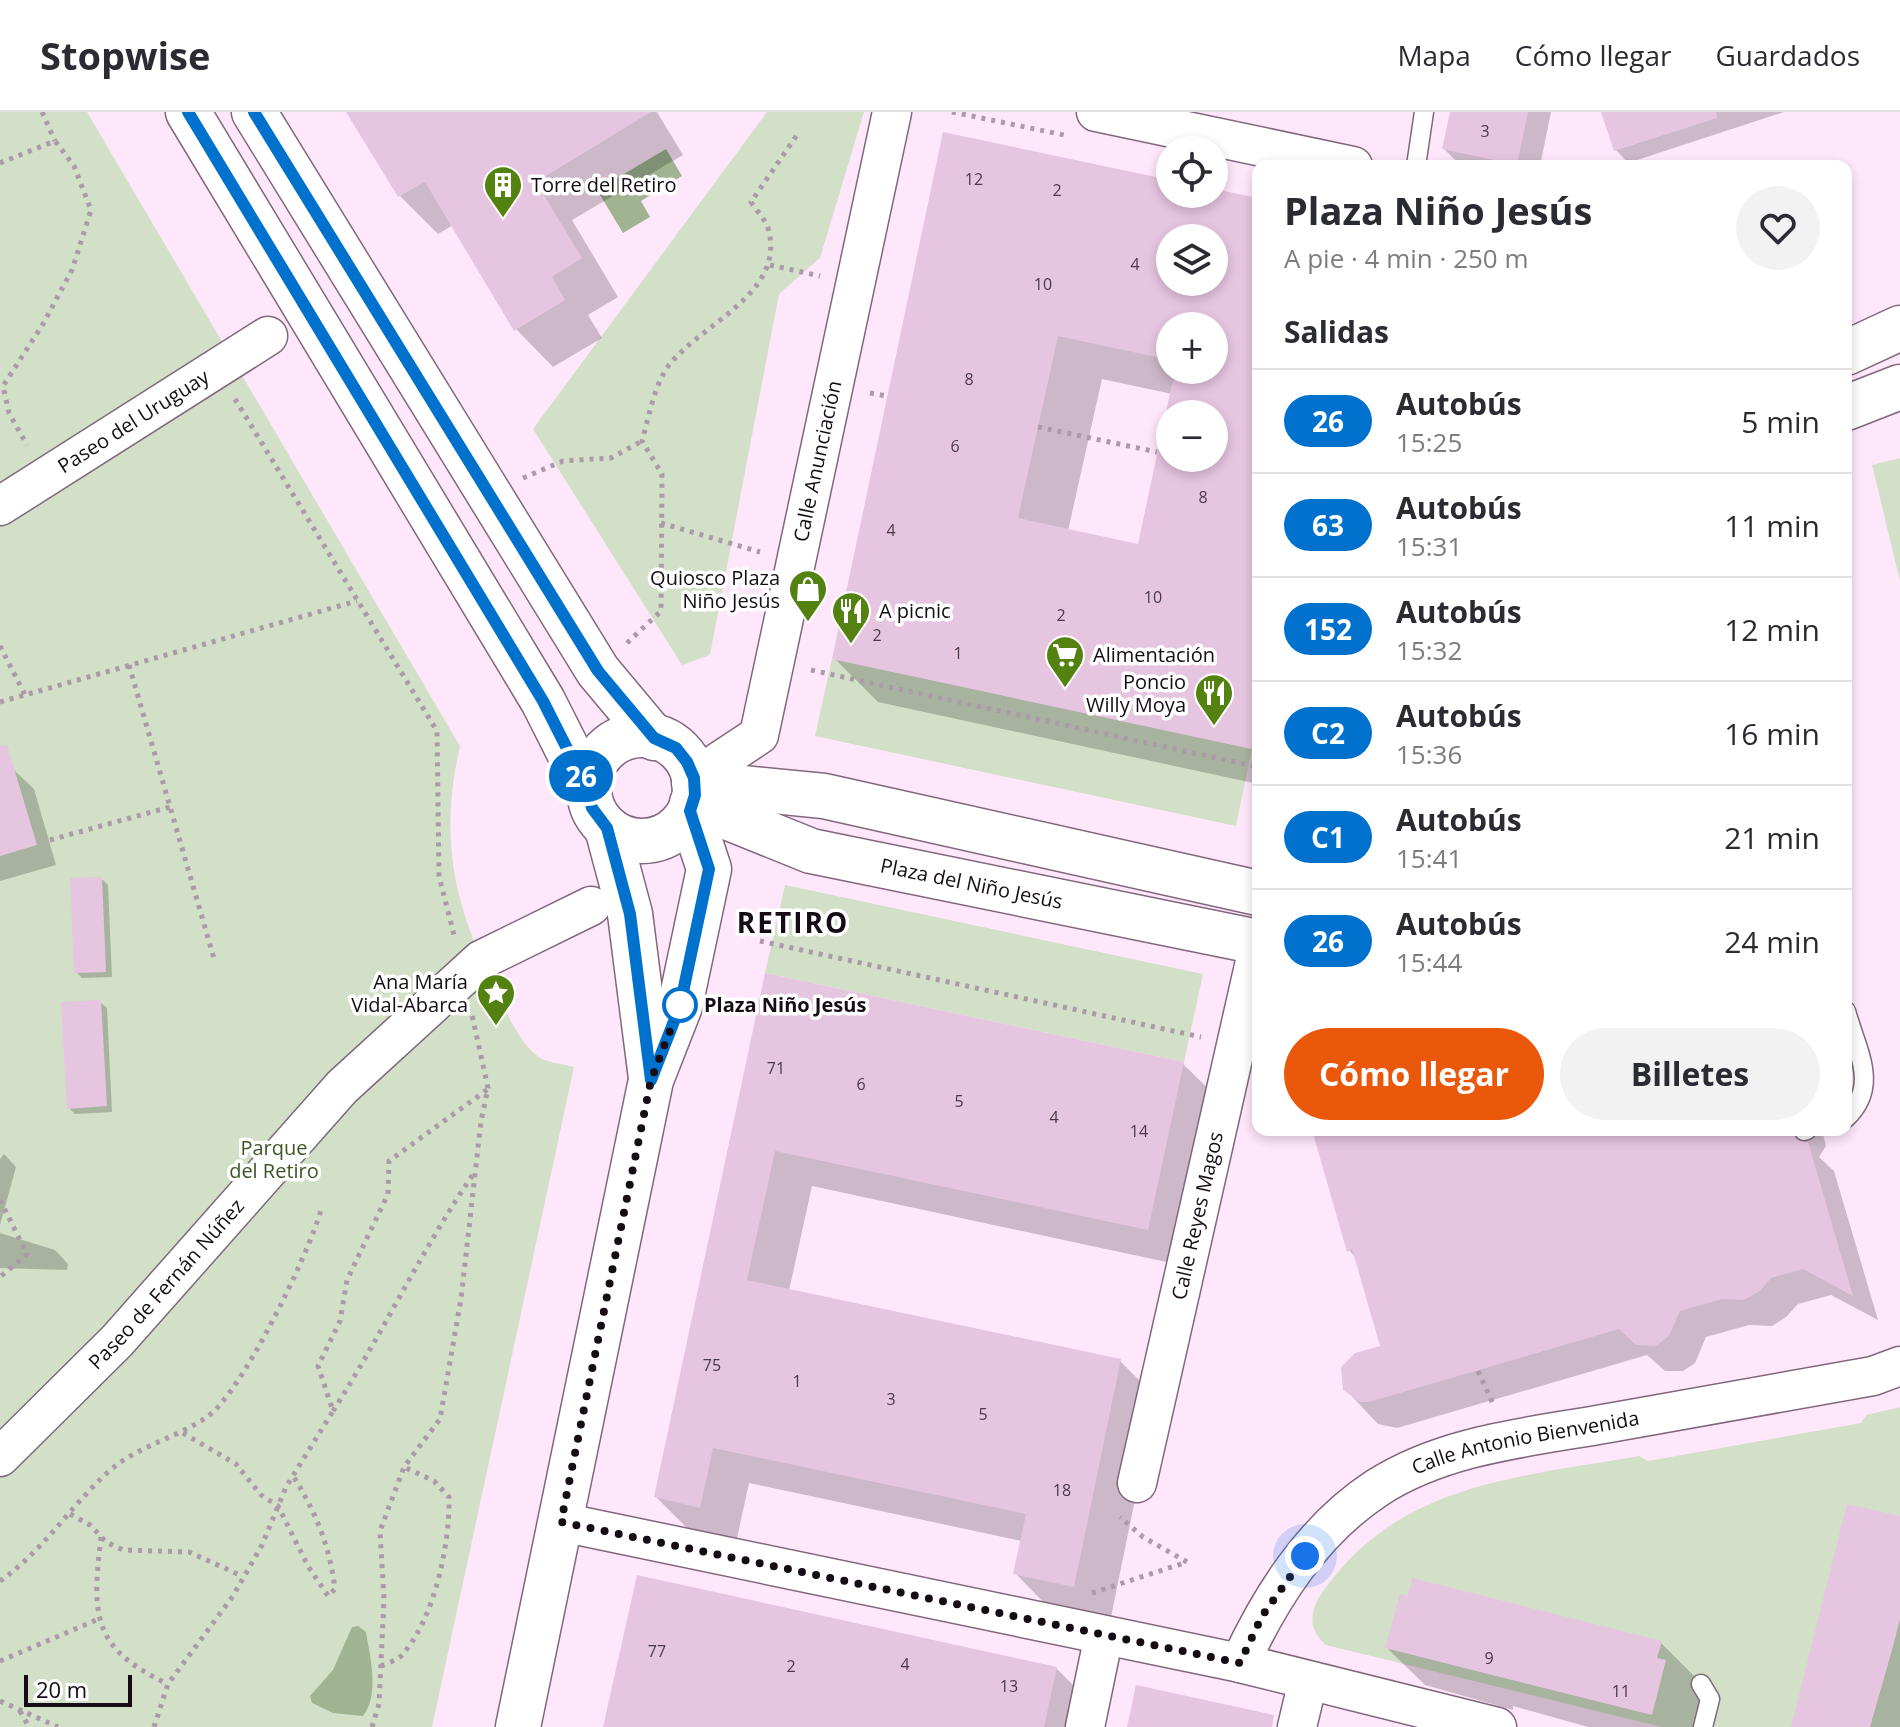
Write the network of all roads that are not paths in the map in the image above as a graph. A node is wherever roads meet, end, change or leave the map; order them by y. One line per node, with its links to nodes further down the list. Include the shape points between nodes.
1 (188, 112): 16 (main road, via 543,701)
2 (254, 112): 14 (main road, via 598,671)
3 (892, 112): 15 (street, Calle Anunciación, via 759,735)
4 (1424, 112): 7 (lane)
5 (1086, 125): 6 (street)
6 (1314, 160)
7 (1417, 160)
8 (1900, 328): 10 (main road)
9 (268, 336): 13 (street, Paseo del Uruguay)
10 (1852, 350)
11 (1900, 387): 12 (main road)
12 (1852, 406)
13 (0, 506)
14 (654, 738): 15 (main road, via 676,748); 16 (main road, via 628,737 599,757 591,773)
15 (692, 794): 16 (main road, via 673,830 649,841 631,840); 17 (main road, via 824,796); 19 (main road, Plaza del Niño Jesús, via 811,851); 22 (main road, via 709,869 680,1006)
16 (598, 809): 22 (main road, via 630,914)
17 (1252, 892)
18 (591, 906): 25 (street, Paseo de Fernán Núñez, via 481,960 342,1087 117,1341)
19 (1252, 944)
20 (1252, 972): 26 (street, Calle Reyes Magos)
21 (1852, 1032): 23 (lane, via 1867,1084)
22 (651, 1080): 27 (main road)
23 (1852, 1112)
24 (1900, 1366): 29 (street, Calle Antonio Bienvenida, via 1873,1376 1503,1442 1428,1462 1377,1488 1319,1538 1262,1616)
25 (0, 1457)
26 (1137, 1483)
27 (561, 1522): 28 (street); 32 (main road)
28 (1104, 1635): 29 (street); 33 (street)
29 (1240, 1663): 30 (street)
30 (1308, 1681): 34 (street); 35 (street)
31 (1701, 1684): 36 (lane, via 1710,1699)
32 (518, 1727)
33 (1085, 1727)
34 (1297, 1727)
35 (1497, 1727)
36 (1703, 1727)

